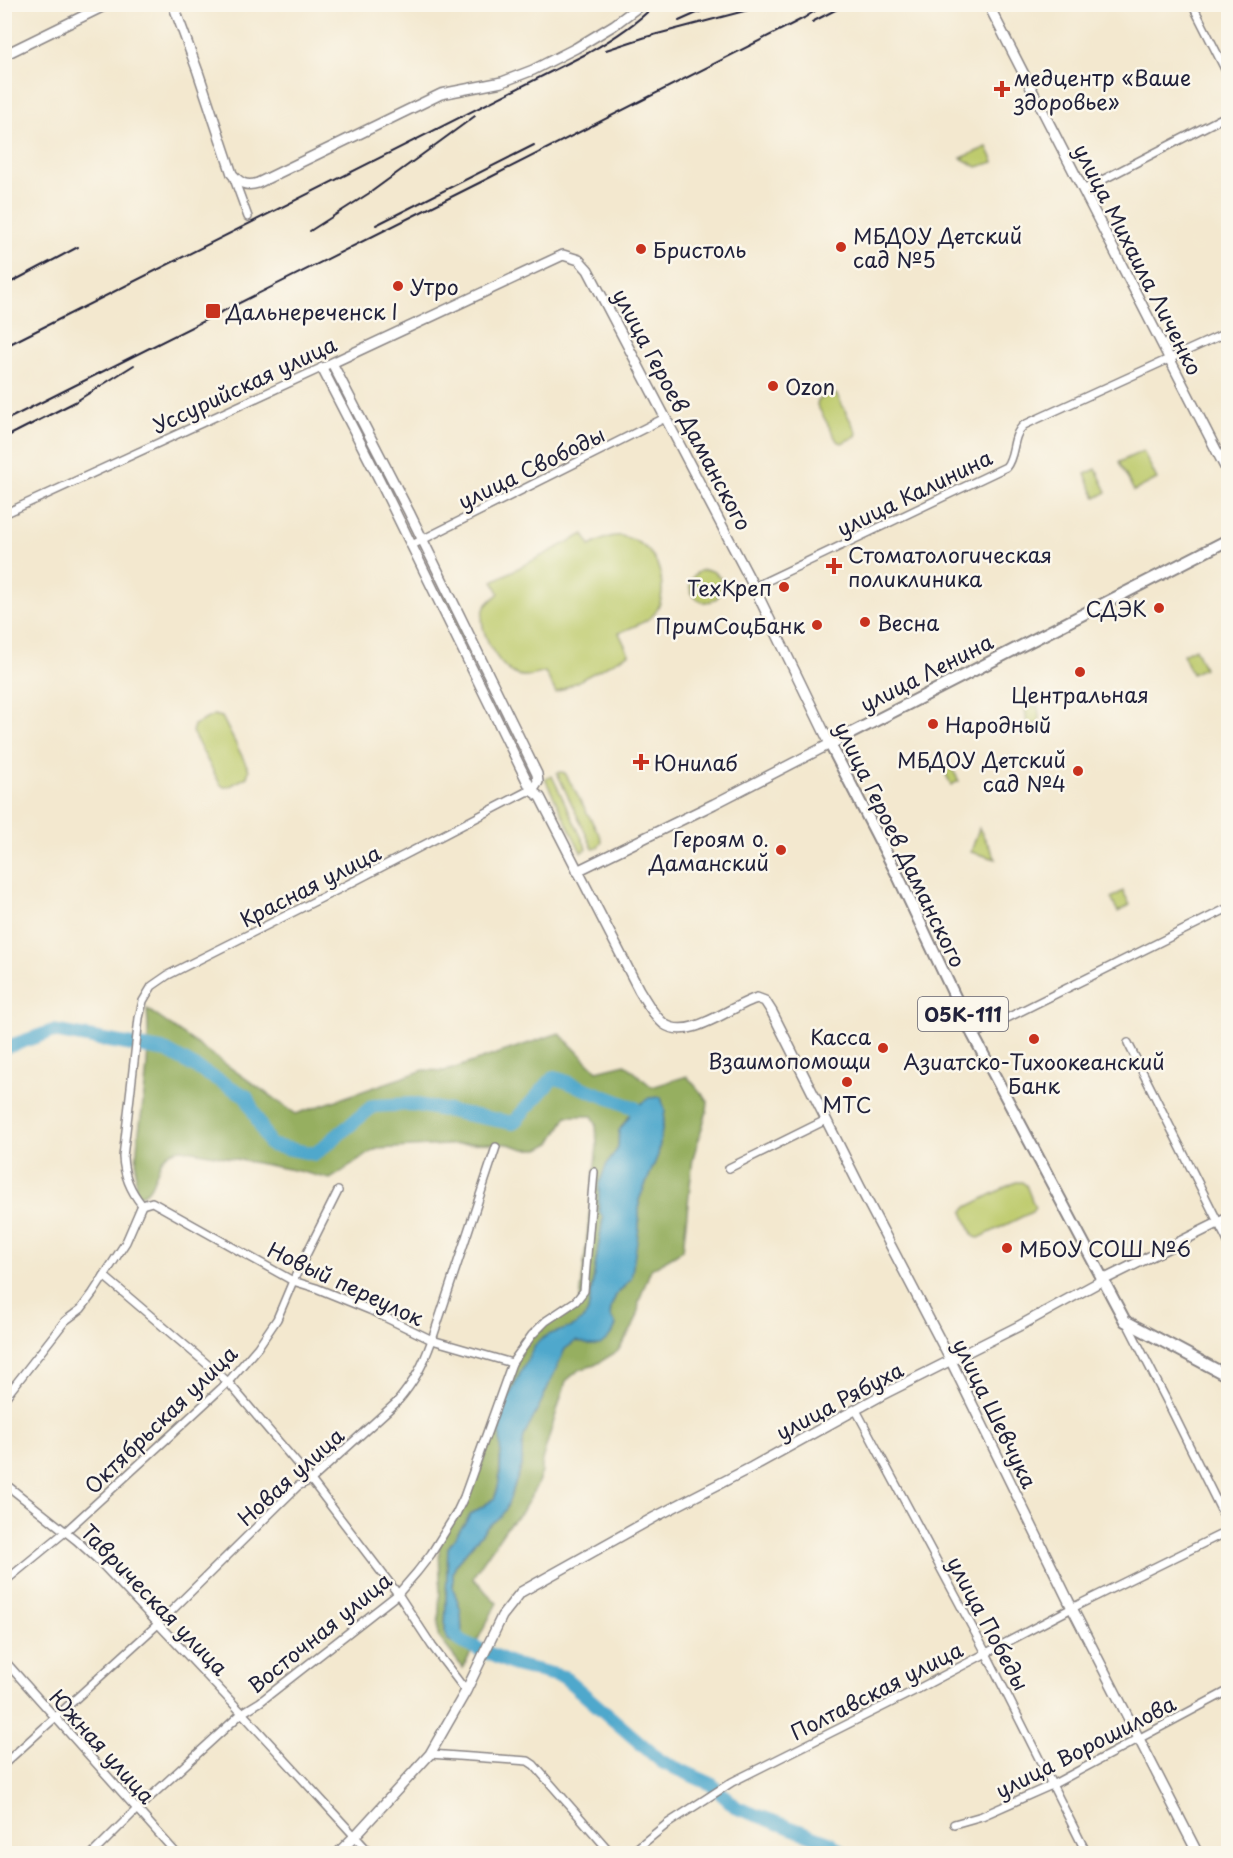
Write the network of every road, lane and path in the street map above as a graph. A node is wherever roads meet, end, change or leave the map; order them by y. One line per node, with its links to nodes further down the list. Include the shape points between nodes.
1 (108, 4): 6 (main road)
2 (173, 4): 9 (main road)
3 (642, 4): 9 (main road, via 615,25 519,77 441,94 258,183 242,183)
4 (988, 4): 10 (main road, улица Михаила Личенко)
5 (1192, 4): 7 (street)
6 (4, 55)
7 (1228, 75)
8 (1228, 115): 10 (street)
9 (232, 174): 11 (street)
10 (1083, 190): 14 (main road, улица Михаила Личенко)
11 (248, 217)
12 (563, 255): 15 (main road, Уссурийская улица / 05К-111); 17 (main road, улица Героев Даманского / 05К-111, via 579,260 588,270)
13 (1228, 333): 14 (street, улица Калинина)
14 (1170, 360): 18 (main road, улица Михаила Личенко); 23 (street, улица Калинина, via 1024,426 1005,467)
15 (332, 363): 16 (street, Уссурийская улица); 20 (main road)
16 (322, 368): 19 (street, Уссурийская улица); 22 (main road)
17 (665, 418): 20 (street, улица Свободы); 23 (main road, улица Героев Даманского / 05К-111)
18 (1228, 473)
19 (4, 514)
20 (422, 540): 22 (street, улица Свободы); 25 (main road, via 537,774 538,782)
21 (1228, 540): 24 (main road, улица Ленина)
22 (412, 544): 25 (main road)
23 (754, 587): 24 (main road, улица Героев Даманского / 05К-111)
24 (830, 744): 26 (main road, улица Ленина); 40 (main road, улица Героев Даманского / 05К-111, via 974,1035)
25 (532, 790): 26 (main road, via 540,798); 35 (street, Красная улица, via 152,986 143,1001 136,1036 124,1167 127,1183)
26 (577, 871): 30 (main road, улица Шевчука, via 639,990 664,1024 693,1028 753,999 765,1001)
27 (1228, 908): 28 (street)
28 (979, 1032)
29 (1128, 1043): 37 (street)
30 (826, 1120): 32 (street); 44 (main road, улица Шевчука)
31 (496, 1147): 43 (street, Новая улица)
32 (729, 1168)
33 (594, 1172): 45 (street, Восточная улица, via 584,1291 546,1320)
34 (338, 1191): 41 (street, Октябрьская улица)
35 (142, 1205): 39 (street, via 126,1242); 41 (street, Новый переулок, via 152,1202)
36 (1228, 1218): 37 (main road, улица Рябуха)
37 (1219, 1223): 38 (street); 40 (main road, улица Рябуха)
38 (1228, 1242)
39 (104, 1276): 47 (street); 48 (street)
40 (1102, 1280): 42 (main road, улица Героев Даманского / 05К-111); 44 (main road, улица Рябуха)
41 (293, 1281): 43 (street, Новый переулок, via 370,1310); 47 (street, Октябрьская улица, via 268,1334)
42 (1125, 1321): 46 (main road); 52 (street, улица Героев Даманского)
43 (432, 1340): 45 (street, Новый переулок); 50 (street, Новая улица, via 410,1388)
44 (951, 1361): 49 (main road, улица Рябуха); 57 (main road, улица Шевчука)
45 (512, 1363): 56 (street, Восточная улица, via 459,1507 431,1554)
46 (1228, 1377)
47 (228, 1382): 50 (street); 54 (street, Октябрьская улица)
48 (4, 1399)
49 (856, 1410): 59 (street, улица Победы); 61 (main road, улица Рябуха, via 528,1587 508,1606)
50 (311, 1480): 56 (street); 58 (street, Новая улица, via 298,1486)
51 (4, 1483): 54 (street, Таврическая улица)
52 (1228, 1524)
53 (1228, 1531): 57 (street, Полтавская улица)
54 (65, 1532): 55 (street, Октябрьская улица); 58 (street, Таврическая улица)
55 (4, 1582)
56 (398, 1594): 61 (street); 63 (street, Восточная улица)
57 (1072, 1608): 59 (street, Полтавская улица); 65 (main road, улица Шевчука)
58 (158, 1624): 63 (street, Таврическая улица); 64 (street, Новая улица)
59 (986, 1653): 68 (street, улица Победы); 77 (street, Полтавская улица, via 732,1782 667,1824)
60 (4, 1660): 64 (street, Южная улица)
61 (466, 1691): 66 (main road, улица Рябуха)
62 (1228, 1691): 65 (street, улица Ворошилова)
63 (242, 1713): 69 (street, Восточная улица); 71 (street, Таврическая улица)
64 (56, 1717): 67 (street, Новая улица); 69 (street, Южная улица)
65 (1140, 1739): 68 (street, улица Ворошилова); 79 (main road, улица Шевчука)
66 (430, 1754): 71 (main road, улица Рябуха); 76 (street, via 528,1761)
67 (4, 1764)
68 (1052, 1785): 70 (street, улица Ворошилова); 78 (street, улица Победы)
69 (137, 1809): 72 (street, Восточная улица); 73 (street, Южная улица)
70 (954, 1824)
71 (354, 1837): 74 (main road, улица Рябуха); 75 (street, Таврическая улица)
72 (92, 1854)
73 (177, 1854)
74 (337, 1854)
75 (371, 1854)
76 (612, 1854)
77 (630, 1854)
78 (1087, 1854)
79 (1198, 1854)

